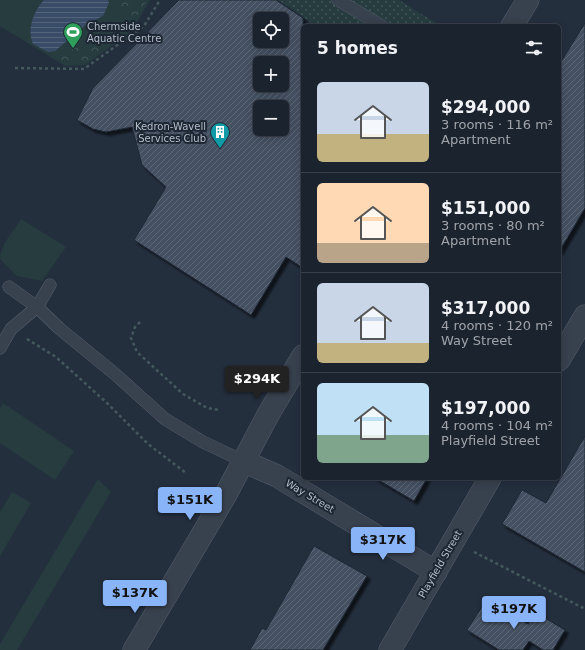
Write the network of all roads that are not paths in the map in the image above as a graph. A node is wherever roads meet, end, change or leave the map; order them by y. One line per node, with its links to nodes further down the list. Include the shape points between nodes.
1 (338, 0): 3 (lane)
2 (528, 0): 4 (street)
3 (379, 24)
4 (513, 24)
5 (50, 285): 7 (lane)
6 (9, 287): 7 (lane)
7 (37, 307): 9 (lane, via 11,329); 12 (lane, via 165,419 203,442)
8 (585, 316): 10 (street)
9 (0, 348)
10 (561, 357)
11 (301, 359): 12 (street)
12 (243, 461): 14 (street, Way Street, via 277,476); 15 (street)
13 (489, 480): 14 (street, Playfield Street)
14 (436, 572): 16 (street, Playfield Street)
15 (134, 650)
16 (390, 650)

